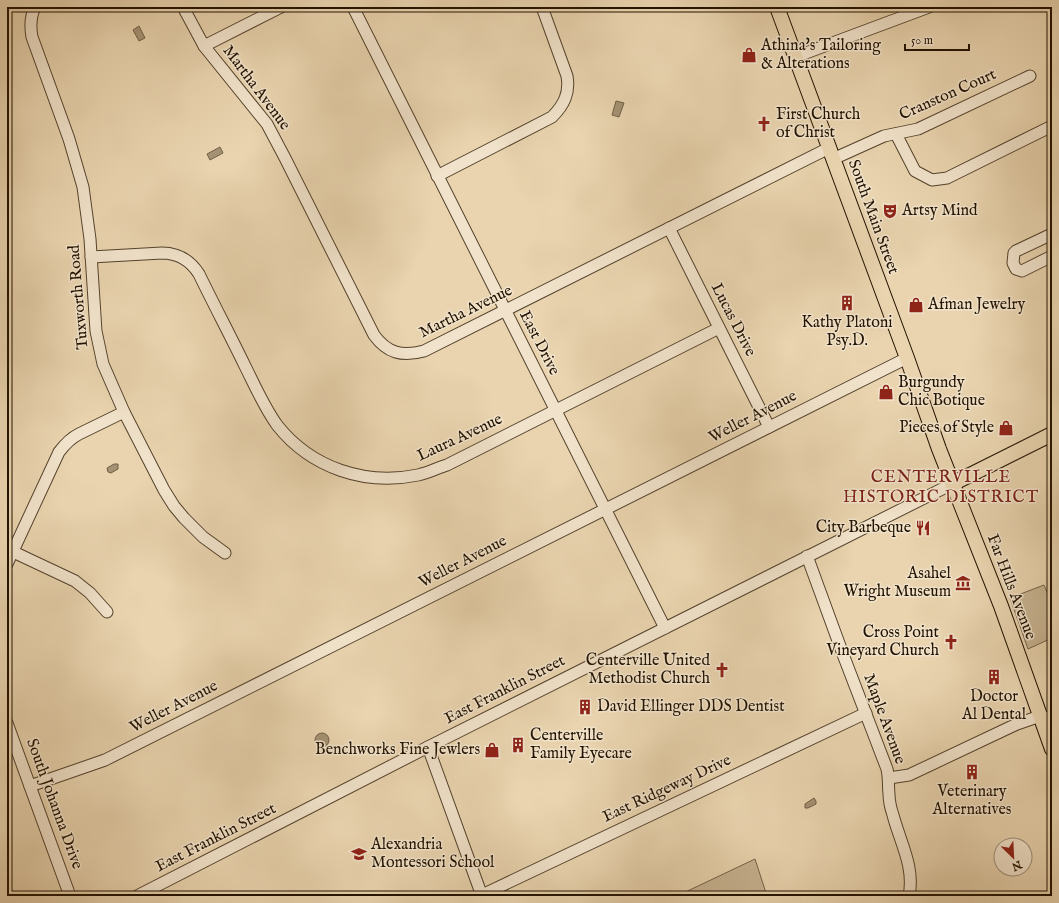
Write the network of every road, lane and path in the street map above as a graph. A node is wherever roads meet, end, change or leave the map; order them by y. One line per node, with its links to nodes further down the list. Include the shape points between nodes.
1 (34, 7): 18 (street, Tuxworth Road, via 30,20 32,37 78,166)
2 (183, 7): 8 (street, Martha Avenue)
3 (281, 7): 8 (street)
4 (353, 7): 14 (street, East Drive)
5 (542, 7): 14 (street, via 567,76 567,95 564,102 552,117)
6 (777, 7): 9 (main road, South Main Street)
7 (929, 7): 9 (street)
8 (204, 46): 19 (street, Martha Avenue, via 266,124 286,158 371,331 381,344 398,353 424,352)
9 (795, 57): 13 (main road, South Main Street)
10 (1030, 76): 12 (street, Cranston Court, via 918,129)
11 (1052, 126): 12 (street, via 947,178 932,180 915,171)
12 (896, 134): 13 (street, Cranston Court)
13 (831, 154): 15 (street, Martha Avenue); 21 (main road, South Main Street)
14 (437, 176): 19 (street, East Drive)
15 (669, 228): 19 (street, Martha Avenue); 20 (street, Lucas Drive)
16 (1052, 234): 17 (street, via 1016,252 1013,263 1016,269 1022,271)
17 (1052, 256)
18 (91, 257): 22 (street, Laura Avenue, via 169,253 186,260 199,274 267,410 277,425 315,459 342,472 378,478 419,474 447,464); 23 (street, Tuxworth Road, via 99,349 110,383)
19 (505, 310): 22 (street, East Drive)
20 (719, 328): 22 (street, Laura Avenue); 24 (street, Lucas Drive)
21 (907, 358): 24 (street, Weller Avenue); 26 (main road, South Main Street)
22 (555, 410): 27 (street, East Drive)
23 (124, 412): 28 (street, via 79,434 64,445); 29 (street, Tuxworth Road, via 174,506 203,537)
24 (769, 427): 27 (street, Weller Avenue)
25 (1052, 434): 26 (main road)
26 (952, 484): 30 (street, East Franklin Street); 35 (main road, Far Hills Avenue)
27 (605, 509): 33 (street, East Drive); 40 (street, Weller Avenue, via 105,760)
28 (10, 550): 31 (street); 32 (street, via 76,581)
29 (226, 553)
30 (807, 556): 33 (street, East Franklin Street); 34 (street, Maple Avenue)
31 (7, 564)
32 (107, 612)
33 (665, 628): 37 (street, East Franklin Street)
34 (866, 713): 39 (street, Maple Avenue); 41 (street, East Ridgeway Drive)
35 (1046, 717): 38 (main road, Far Hills Avenue); 39 (street, via 1017,724 909,775)
36 (7, 723): 40 (street, South Johanna Drive)
37 (428, 747): 41 (street); 43 (street, East Franklin Street)
38 (1052, 748)
39 (889, 778): 44 (street, Maple Avenue, via 893,815 910,868)
40 (30, 786): 42 (street, South Johanna Drive)
41 (482, 895)
42 (70, 896)
43 (137, 896)
44 (909, 896)

